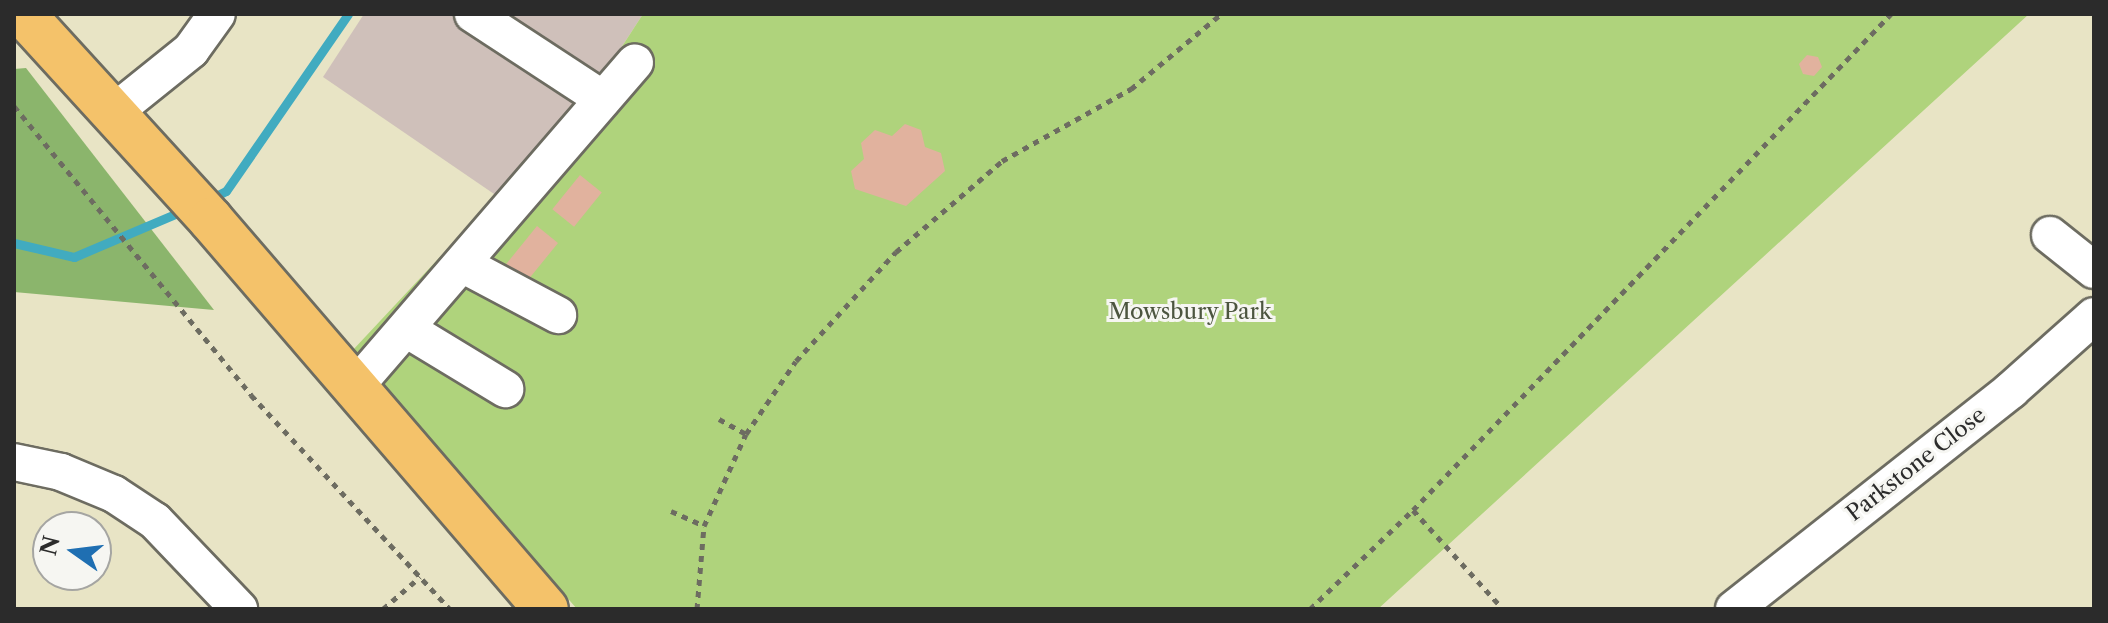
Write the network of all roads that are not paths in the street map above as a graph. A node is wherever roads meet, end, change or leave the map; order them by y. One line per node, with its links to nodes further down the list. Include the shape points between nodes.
1 (23, 14): 6 (main road)
2 (217, 14): 6 (street, via 191,50)
3 (473, 14): 5 (street)
4 (635, 62): 5 (street)
5 (603, 99): 8 (street)
6 (114, 112): 13 (main road)
7 (2050, 235): 9 (street)
8 (462, 264): 10 (street); 12 (street)
9 (2094, 270)
10 (558, 315)
11 (2094, 316): 18 (street, Parkstone Close, via 2011,390)
12 (408, 330): 13 (street); 14 (street)
13 (354, 388): 17 (main road)
14 (505, 389)
15 (14, 462): 16 (street, via 61,472 144,514 193,556)
16 (239, 609)
17 (546, 609)
18 (1734, 609)

